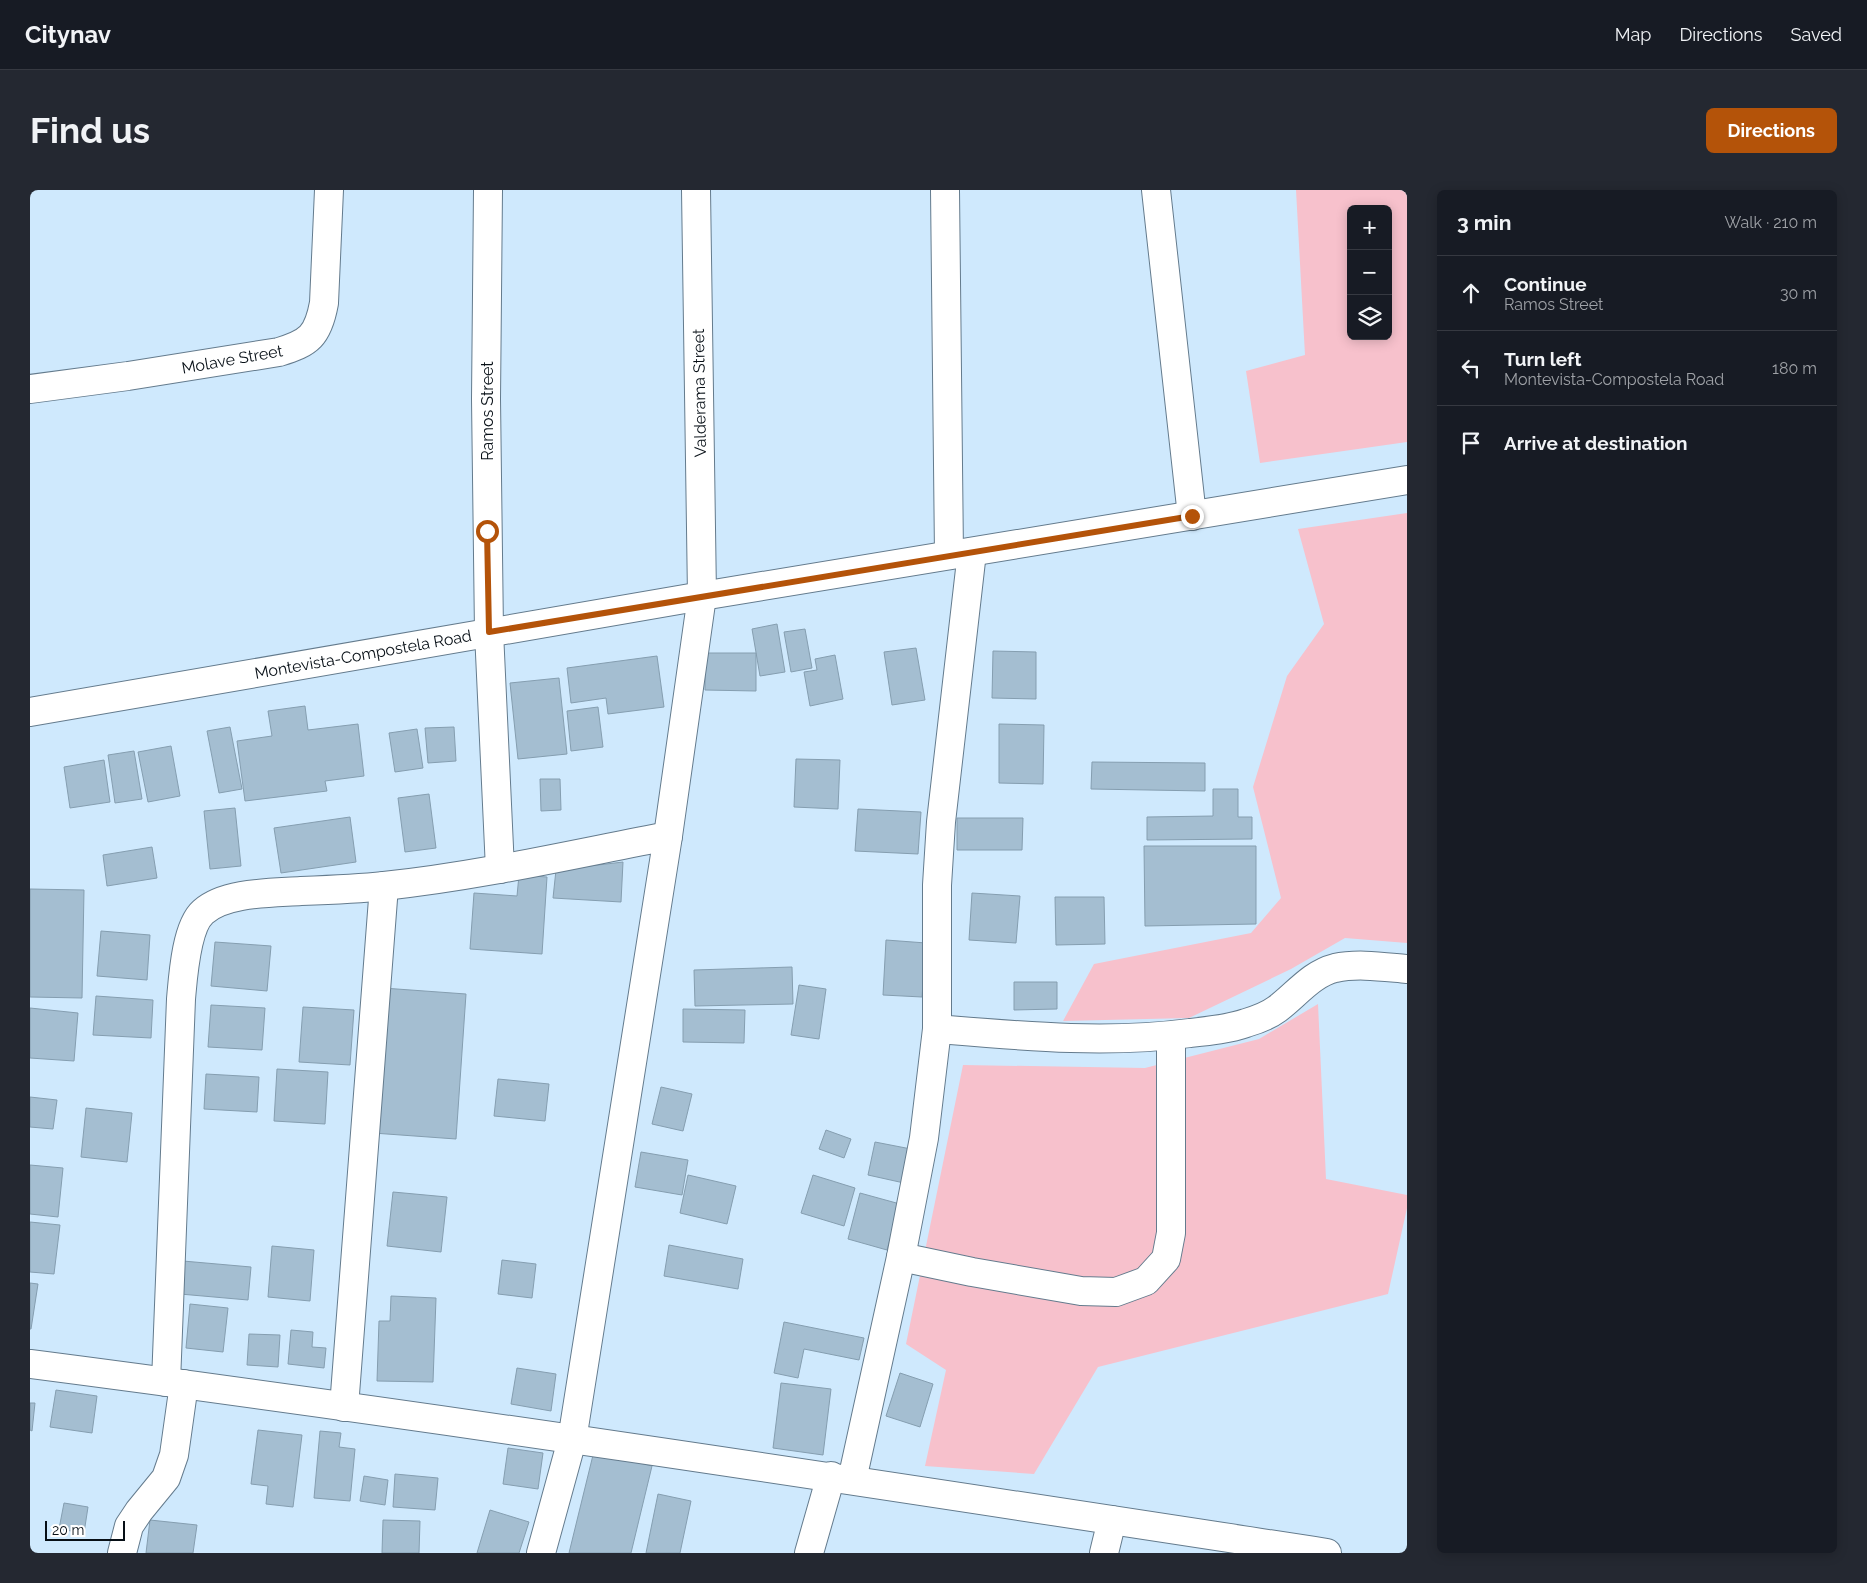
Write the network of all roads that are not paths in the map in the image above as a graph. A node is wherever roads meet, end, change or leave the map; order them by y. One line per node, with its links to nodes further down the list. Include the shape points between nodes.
1 (329, 190): 6 (street, Molave Street, via 323,312 313,336 300,346 157,372)
2 (488, 190): 11 (street, Ramos Street)
3 (696, 190): 10 (street, Valderama Street)
4 (945, 190): 9 (street)
5 (1156, 190): 8 (street)
6 (30, 389)
7 (1407, 480): 8 (street, Montevista-Compostela Road)
8 (1192, 516): 9 (street, Montevista-Compostela Road)
9 (961, 553): 10 (street, Montevista-Compostela Road); 17 (street, via 937,885)
10 (702, 596): 11 (street, Montevista-Compostela Road); 13 (street, Valderama Street)
11 (489, 632): 12 (street, Montevista-Compostela Road); 14 (street, Ramos Street)
12 (30, 712)
13 (668, 836): 14 (street); 23 (street, Valderama Street)
14 (500, 869): 15 (street)
15 (384, 886): 21 (street, via 239,897 214,904 201,913 190,935 181,999); 22 (street)
16 (1407, 969): 18 (street, via 1334,968 1319,974 1276,1010 1246,1024)
17 (937, 1029): 18 (street, via 1056,1038); 19 (street, via 924,1138)
18 (1171, 1036): 19 (street, via 1171,1233 1166,1259 1146,1281 1116,1292 1081,1291)
19 (901, 1257): 24 (street)
20 (30, 1364): 21 (street)
21 (175, 1383): 22 (street); 26 (street, via 174,1455 166,1478 129,1526)
22 (344, 1407): 23 (street)
23 (572, 1440): 24 (street); 27 (street, Valderama Street)
24 (842, 1478): 25 (street); 28 (street)
25 (1112, 1520): 29 (street); 30 (street)
26 (122, 1553)
27 (541, 1553)
28 (809, 1553)
29 (1104, 1553)
30 (1327, 1553)

